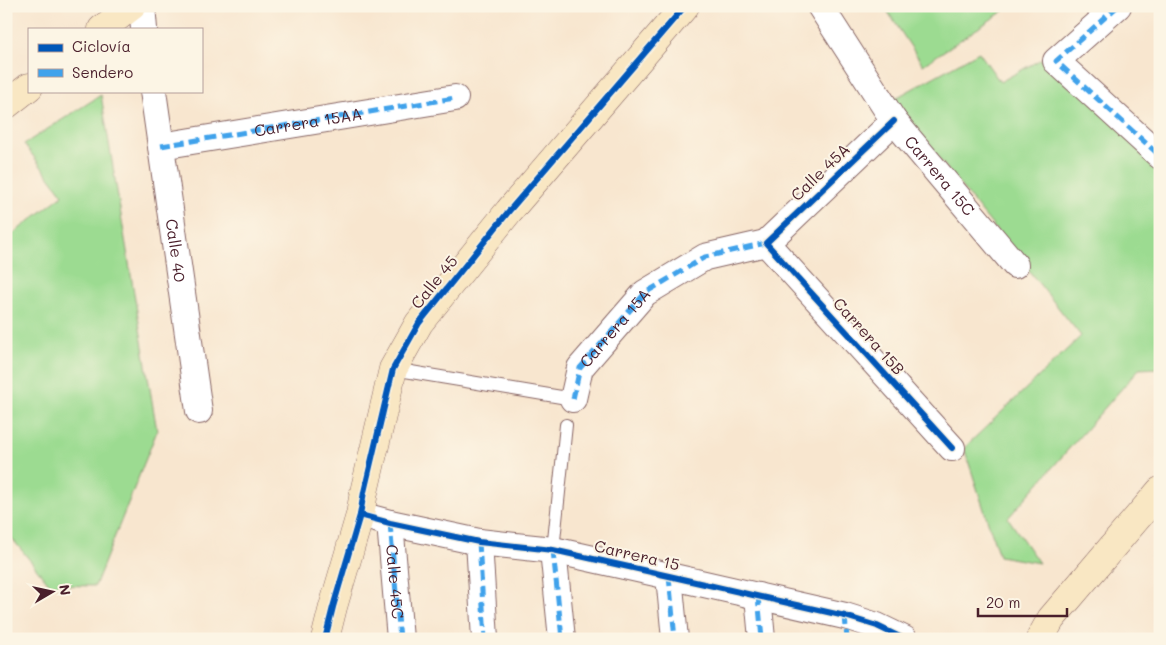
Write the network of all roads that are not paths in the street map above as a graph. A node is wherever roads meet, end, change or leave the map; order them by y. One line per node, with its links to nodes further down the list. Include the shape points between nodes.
1 (132, 6): 6 (street)
2 (142, 6): 7 (street)
3 (685, 6): 17 (street, Calle 45, via 509,211 418,323)
4 (820, 6): 12 (street, Carrera 15C)
5 (1118, 6): 14 (street, via 1056,61)
6 (103, 28)
7 (144, 28)
8 (28, 88): 11 (street)
9 (153, 92): 13 (street, Calle 40)
10 (455, 98): 13 (street, Carrera 15AA)
11 (6, 105)
12 (894, 121): 15 (street, Calle 45A); 16 (street, Carrera 15C)
13 (162, 146): 19 (street, Calle 40)
14 (1160, 156)
15 (766, 243): 18 (street, Carrera 15A, via 705,257 645,293 580,368); 21 (street, Carrera 15B)
16 (1015, 265)
17 (393, 369): 18 (lane, Carrera 15A); 23 (street, Calle 45)
18 (572, 398)
19 (199, 411)
20 (566, 425): 26 (lane)
21 (952, 448)
22 (1160, 491): 37 (street, via 1051,619)
23 (360, 515): 24 (street, Carrera 15); 30 (street, Calle 45)
24 (390, 523): 25 (street, Carrera 15); 31 (street, Calle 45C)
25 (479, 542): 26 (street, Carrera 15); 32 (street)
26 (553, 550): 27 (street, Carrera 15); 33 (street)
27 (669, 576): 28 (street, Carrera 15); 34 (street)
28 (758, 596): 29 (street, Carrera 15); 35 (street)
29 (846, 628): 36 (street, Carrera 15, via 877,626)
30 (325, 639)
31 (400, 639)
32 (485, 639)
33 (562, 639)
34 (675, 639)
35 (762, 639)
36 (904, 639)
37 (1040, 639)

